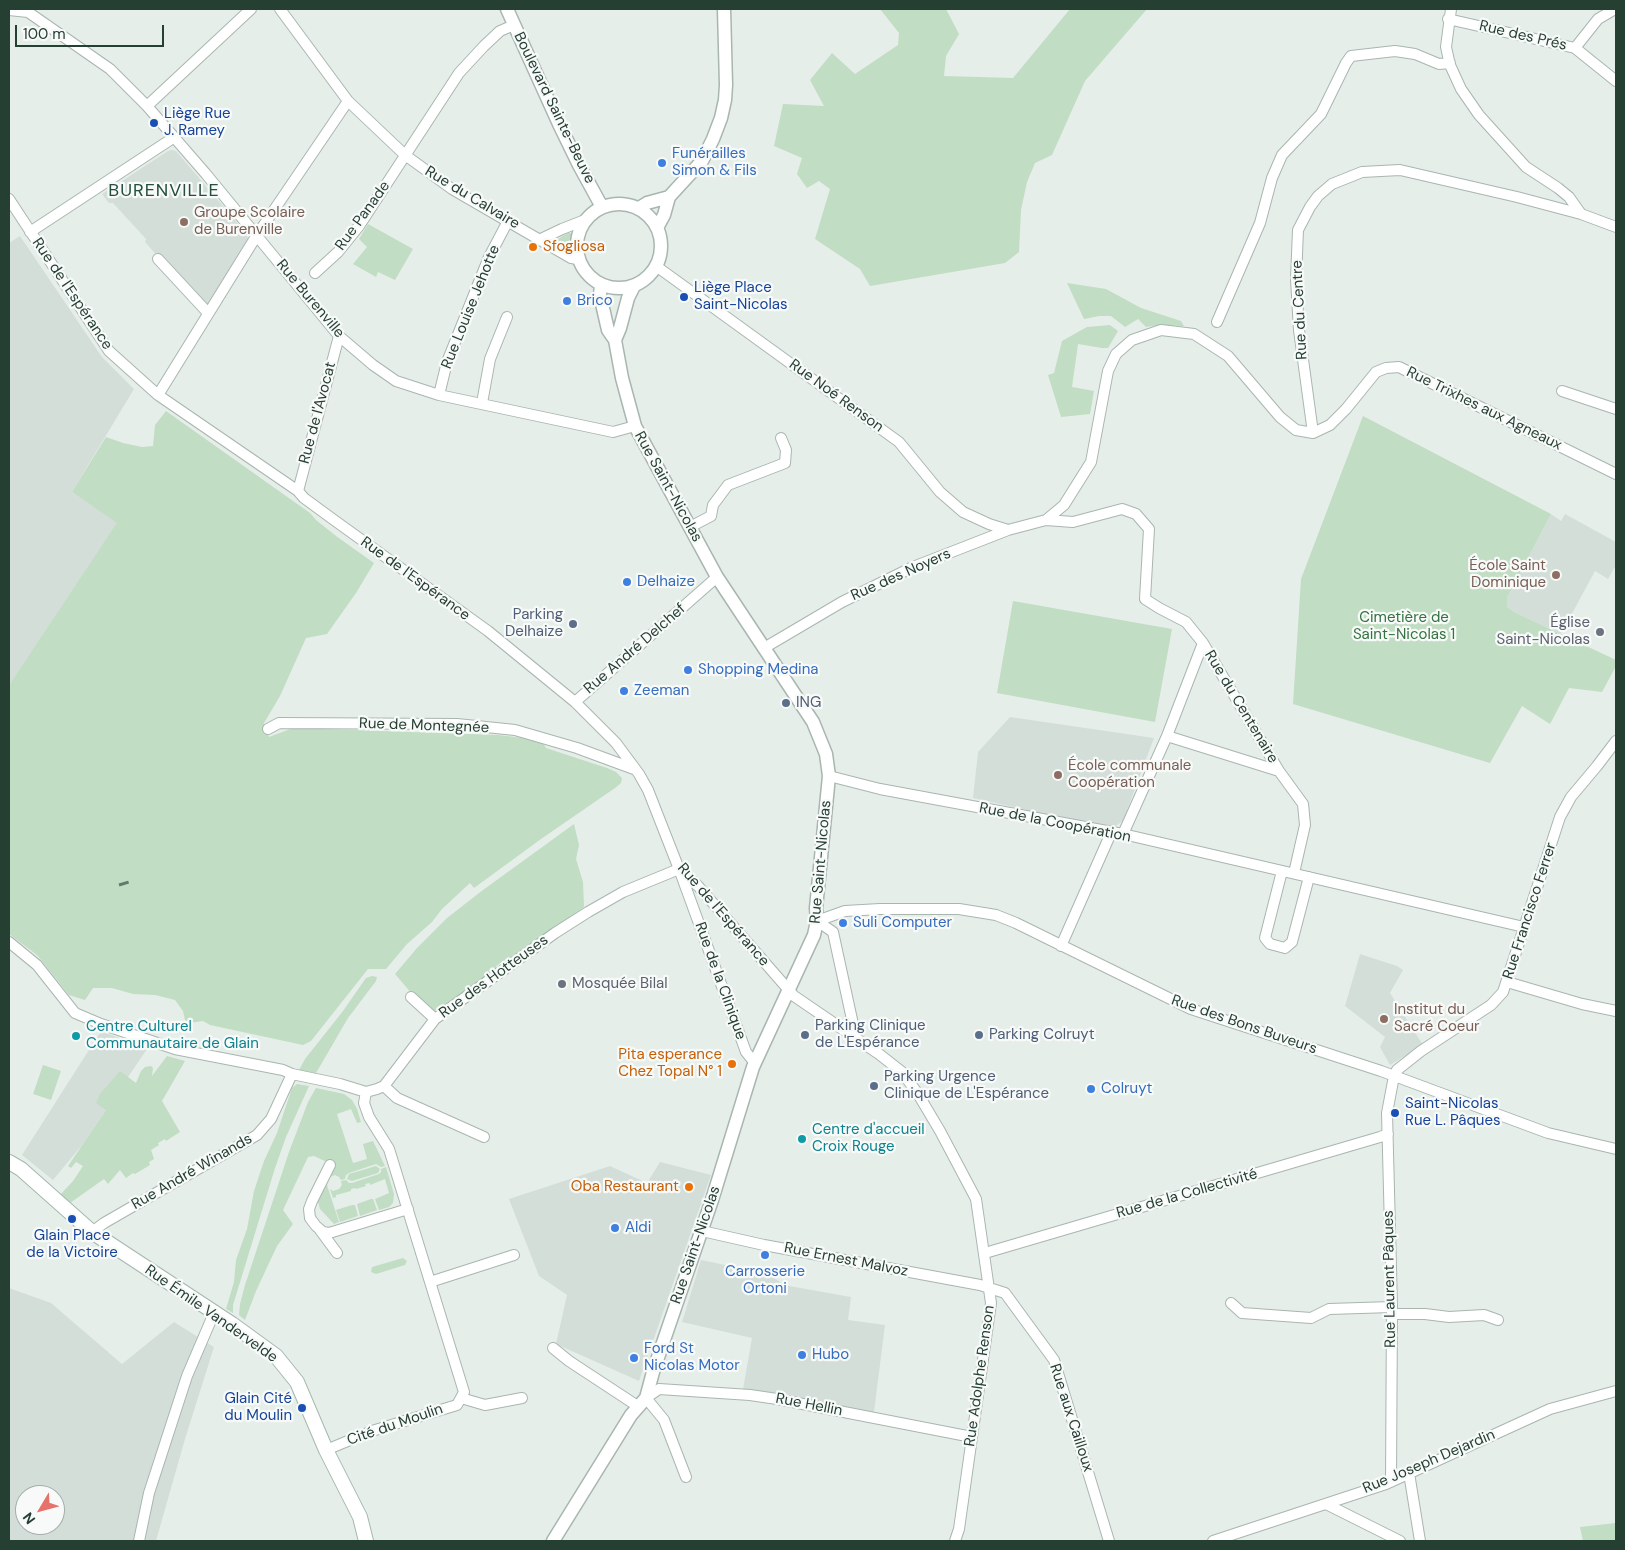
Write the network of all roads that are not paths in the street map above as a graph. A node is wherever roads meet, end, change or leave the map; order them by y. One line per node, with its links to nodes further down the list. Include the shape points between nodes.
1 (251, 9): 13 (street)
2 (280, 9): 12 (street, Rue du Calvaire)
3 (506, 9): 8 (street, Boulevard Sainte-Beuve)
4 (724, 9): 16 (street, via 726,85 721,118 702,161)
5 (1615, 9): 9 (street, via 1598,19)
6 (9, 10): 13 (street, Rue Burenville, via 28,12 110,69)
7 (1450, 14): 9 (street, Rue des Prés); 10 (street, via 1446,47)
8 (514, 25): 15 (street, Rue Panade, via 500,31 459,74); 18 (street, Boulevard Sainte-Beuve)
9 (1575, 48): 11 (street, Rue des Prés)
10 (1450, 63): 20 (street, via 1461,89 1479,115 1526,167 1558,188); 36 (street, via 1439,64 1415,54 1395,51 1351,56 1321,114 1282,155 1260,222)
11 (1616, 81)
12 (348, 101): 15 (street, Rue du Calvaire); 26 (street)
13 (147, 106): 14 (street, Rue Burenville)
14 (173, 138): 25 (street); 26 (street, Rue Burenville)
15 (405, 155): 22 (street, Rue du Calvaire, via 452,189); 31 (street, Rue Panade, via 360,226)
16 (669, 198): 19 (street); 24 (street)
17 (9, 199): 25 (street, Rue de l'Espérance)
18 (602, 207): 19 (street, via 627,204); 21 (street)
19 (639, 208): 24 (street)
20 (1581, 214): 23 (street, Rue du Centre); 45 (street, Rue du Centre, via 1400,170 1362,172 1332,184 1318,196 1298,230 1298,330)
21 (585, 220): 27 (street); 29 (street, via 578,232)
22 (508, 221): 27 (street, Rue du Calvaire); 41 (street, Rue Louise Jehotte, via 489,258 447,362)
23 (1616, 227)
24 (658, 228): 30 (street, via 661,254)
25 (30, 232): 40 (street, Rue de l'Espérance, via 109,351)
26 (257, 235): 34 (street); 37 (street, Rue Burenville)
27 (542, 240): 29 (street, Rue du Calvaire)
28 (158, 258): 34 (street)
29 (578, 259): 32 (street, via 587,274)
30 (656, 266): 33 (street); 51 (street, Rue Noé Renson, via 899,442 940,492 963,512)
31 (315, 272)
32 (601, 284): 33 (street, via 617,288); 38 (street, Rue Saint-Nicolas, via 600,295 608,330)
33 (634, 286): 38 (street, Rue Saint-Nicolas)
34 (208, 313): 40 (street)
35 (507, 317): 42 (street, via 490,359)
36 (1217, 322)
37 (339, 336): 41 (street, Rue Burenville, via 396,381); 48 (street, Rue de l'Avocat)
38 (615, 340): 44 (street, Rue Saint-Nicolas)
39 (1562, 391): 43 (street)
40 (158, 394): 48 (street, Rue de l'Espérance)
41 (439, 395): 42 (street, Rue Burenville)
42 (482, 403): 44 (street, Rue Burenville, via 613,432)
43 (1616, 409)
44 (635, 426): 50 (street, Rue Saint-Nicolas)
45 (1313, 433): 47 (street, Rue Trixhes aux Agneaux, via 1330,425 1376,372 1399,367); 49 (street, via 1296,430 1280,417 1228,356 1194,334 1161,330 1132,340 1116,354 1108,370 1091,462 1064,505)
46 (781, 438): 50 (street, via 786,450 785,462 728,485 713,505 710,516)
47 (1616, 474)
48 (298, 491): 55 (street, Rue de l'Espérance, via 488,631)
49 (1046, 520): 51 (street, Rue des Noyers); 53 (street, Rue du Centenaire, via 1073,522 1122,510 1136,514 1149,529 1145,599 1186,622)
50 (690, 527): 52 (street, Rue Saint-Nicolas)
51 (1008, 530): 54 (street, Rue des Noyers, via 913,567 850,597)
52 (717, 577): 54 (street, Rue Saint-Nicolas); 55 (street, Rue André Delchef)
53 (1203, 643): 57 (street); 60 (street, Rue du Centenaire)
54 (766, 651): 61 (street, Rue Saint-Nicolas, via 809,715 826,754)
55 (574, 702): 59 (street, Rue de l'Espérance, via 616,742)
56 (268, 728): 59 (street, Rue de Montegnée, via 279,723 457,724 515,730)
57 (1166, 736): 60 (street, Rue du Centenaire); 63 (street)
58 (1616, 740): 69 (street, Rue Francisco Ferrer, via 1571,797 1560,818)
59 (635, 769): 64 (street, Rue de l'Espérance, via 648,790)
60 (1279, 771): 66 (street, Rue du Centenaire, via 1303,804 1305,825)
61 (829, 776): 62 (street, Rue de la Coopération, via 880,789); 68 (street, Rue Saint-Nicolas)
62 (1111, 833): 63 (street, Rue de la Coopération); 71 (street)
63 (1123, 834): 65 (street, Rue de la Coopération)
64 (679, 869): 73 (street, Rue de l'Espérance, via 698,886); 76 (street, Rue des Hotteuses, via 623,892 588,912); 78 (street, Rue de la Clinique, via 746,1052)
65 (1282, 871): 66 (street, Rue de la Coopération); 67 (street, via 1265,938 1270,944 1286,948 1292,942)
66 (1294, 873): 67 (street, Rue de la Coopération)
67 (1309, 877): 69 (street, Rue de la Coopération)
68 (817, 922): 71 (street, Rue des Bons Buveurs, via 845,911 971,910 996,915); 73 (street, Rue Saint-Nicolas); 77 (street, via 833,932)
69 (1524, 927): 72 (street, Rue Francisco Ferrer)
70 (9, 942): 79 (street, via 37,965 75,1013 174,1049)
71 (1061, 946): 80 (street, Rue des Bons Buveurs, via 1191,1009)
72 (1507, 982): 75 (street); 80 (street, Rue Francisco Ferrer, via 1491,1005 1421,1051)
73 (788, 989): 77 (street, Rue Adolphe Renson); 78 (street, Rue Saint-Nicolas)
74 (411, 997): 76 (street)
75 (1616, 1011)
76 (435, 1019): 81 (street, Rue des Hotteuses)
77 (856, 1038): 93 (street, Rue Adolphe Renson, via 902,1072 936,1124 976,1200)
78 (754, 1062): 90 (street, Rue Saint-Nicolas)
79 (297, 1075): 82 (street); 91 (street, Rue André Winands, via 271,1119 257,1135)
80 (1394, 1076): 83 (street, Rue Laurent Pâques); 85 (street, Rue des Bons Buveurs, via 1535,1129)
81 (384, 1086): 82 (street); 84 (street, via 397,1098)
82 (366, 1092): 88 (street, Cité du Moulin, via 364,1103 369,1117 389,1149)
83 (1388, 1134): 93 (street, Rue de la Collectivité); 98 (street, Rue Laurent Pâques)
84 (484, 1137)
85 (1616, 1149)
86 (9, 1162): 91 (main road, Rue Émile Vandervelde)
87 (330, 1165): 89 (street, via 310,1209 310,1218)
88 (408, 1209): 89 (street, via 329,1233); 95 (street, Cité du Moulin)
89 (320, 1230): 92 (street)
90 (702, 1231): 96 (street, Rue Ernest Malvoz); 105 (street, Rue Saint-Nicolas)
91 (92, 1232): 99 (main road, Rue Émile Vandervelde)
92 (337, 1253)
93 (985, 1253): 96 (street, Rue Adolphe Renson)
94 (514, 1255): 95 (street)
95 (430, 1282): 103 (street, Cité du Moulin, via 464,1392)
96 (990, 1289): 106 (street, Rue Adolphe Renson, via 991,1303); 116 (street, Rue aux Cailloux, via 1005,1293 1054,1360)
97 (1231, 1303): 98 (street, via 1242,1313 1311,1318 1329,1309)
98 (1392, 1310): 100 (street, via 1449,1317 1484,1315); 110 (street, Rue Laurent Pâques)
99 (214, 1312): 107 (main road, Rue Émile Vandervelde, via 281,1362 297,1382); 112 (street, via 188,1376 149,1493)
100 (1498, 1320)
101 (553, 1348): 105 (street, via 569,1361)
102 (1616, 1390): 108 (street, Rue Joseph Dejardin, via 1550,1409)
103 (461, 1398): 104 (street, Cité du Moulin, via 484,1405); 107 (street, Cité du Moulin, via 457,1405 372,1430)
104 (522, 1398)
105 (643, 1402): 106 (street, Rue Hellin, via 659,1389 750,1395); 109 (street, via 664,1420); 114 (street, Rue Saint-Nicolas, via 631,1415)
106 (972, 1437): 115 (street, Rue Adolphe Renson)
107 (326, 1450): 113 (main road, Rue Émile Vandervelde, via 360,1518)
108 (1409, 1473): 110 (street, Rue Joseph Dejardin); 119 (street)
109 (686, 1477)
110 (1391, 1482): 111 (street, Rue Joseph Dejardin)
111 (1326, 1504): 117 (street, Rue Joseph Dejardin); 118 (street)
112 (139, 1541)
113 (366, 1541)
114 (553, 1541)
115 (955, 1541)
116 (1109, 1541)
117 (1213, 1541)
118 (1400, 1541)
119 (1420, 1541)

